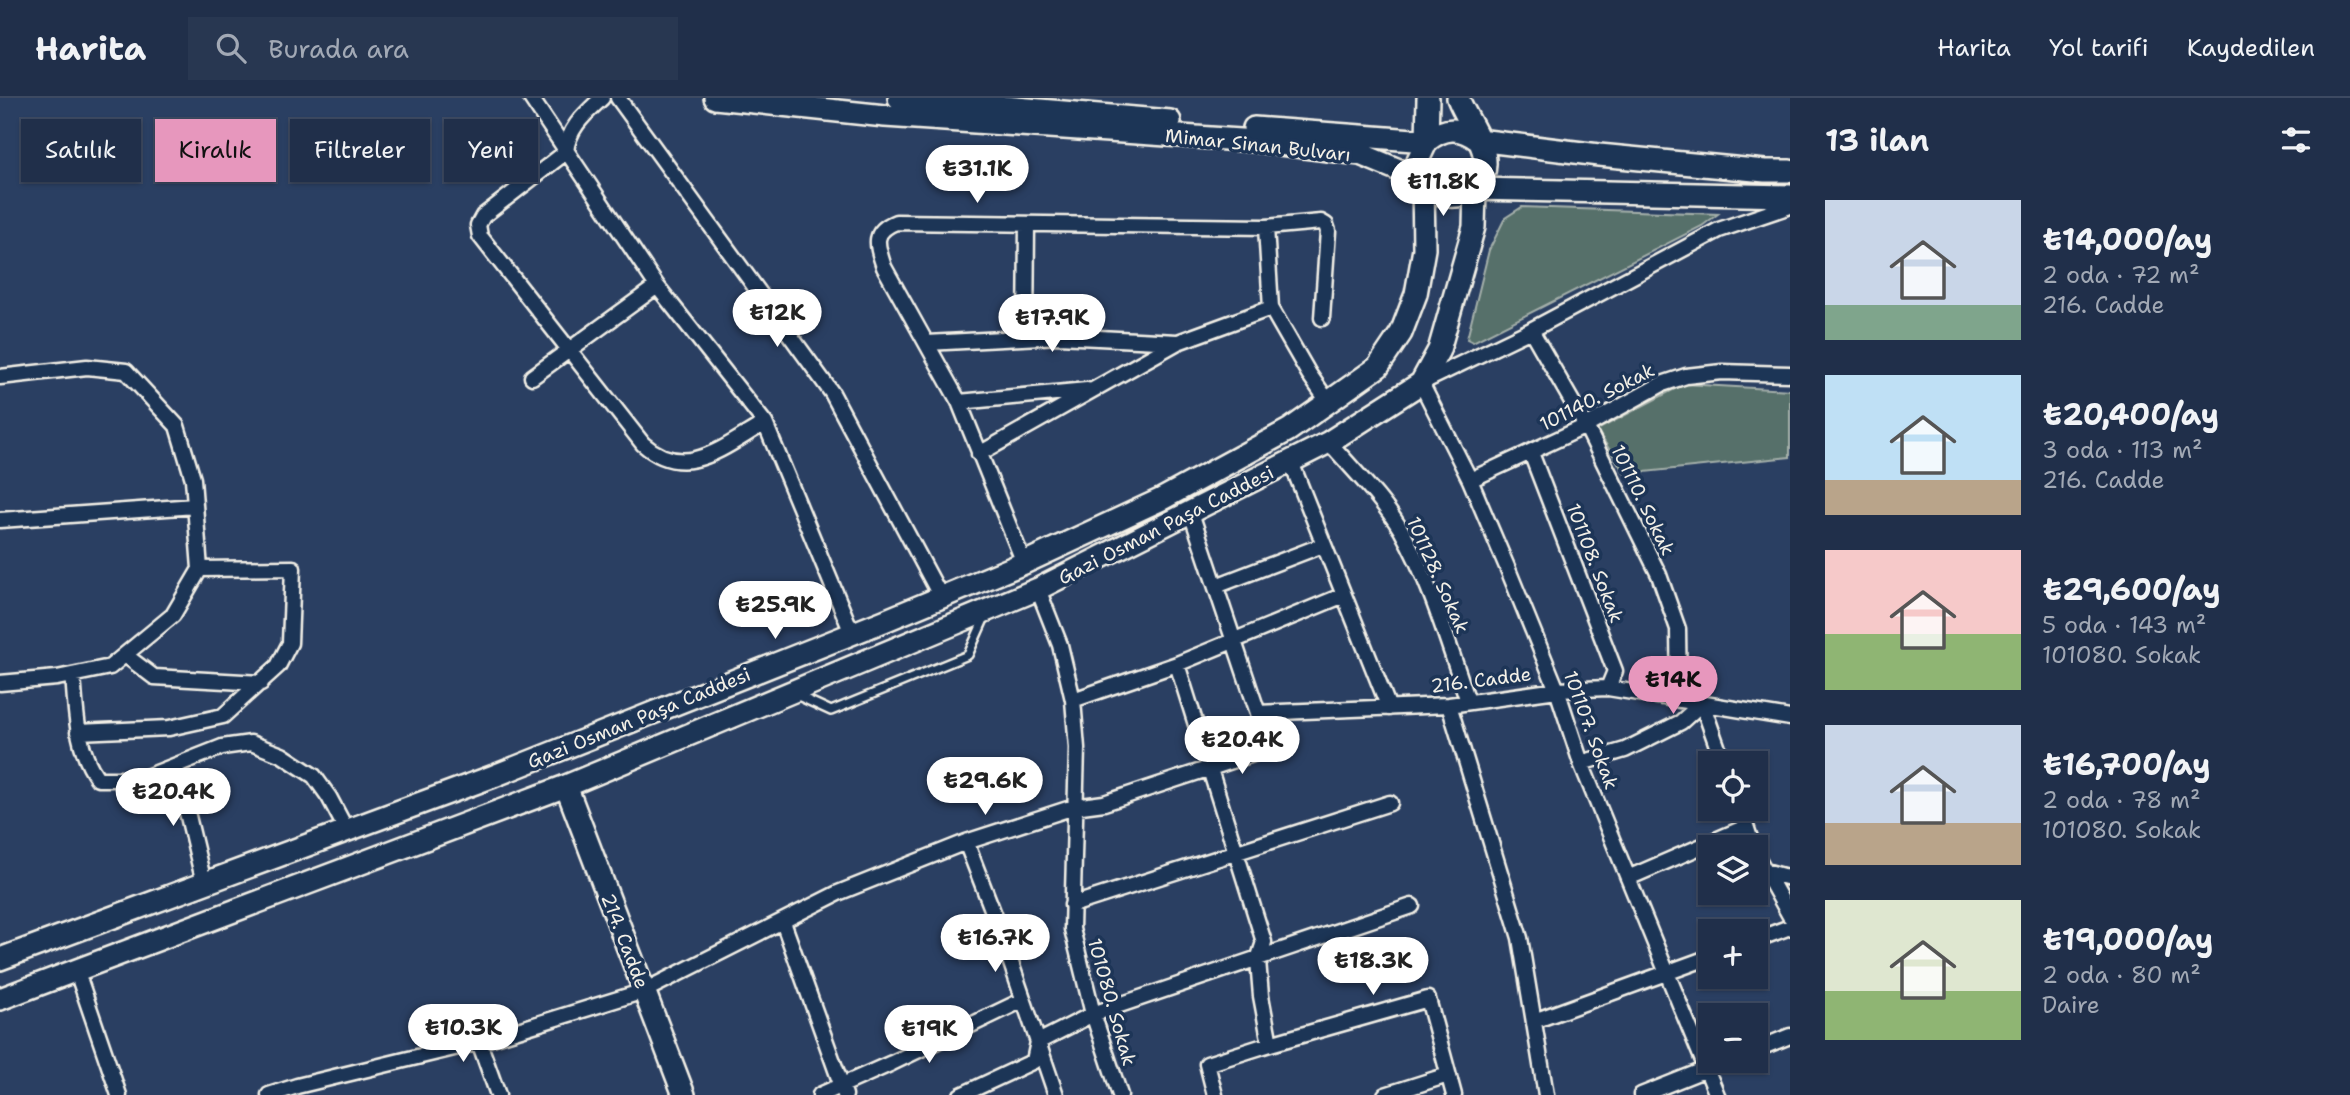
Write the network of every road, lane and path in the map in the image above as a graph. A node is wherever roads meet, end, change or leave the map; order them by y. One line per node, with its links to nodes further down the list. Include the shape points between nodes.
1 (531, 98): 10 (street)
2 (602, 98): 10 (street, via 578,121)
3 (618, 98): 49 (street, via 832,393)
4 (715, 98): 12 (main road, Mimar Sinan Bulvarı, via 885,116 1255,141 1360,154)
5 (899, 98): 9 (main road, Mimar Sinan Bulvarı)
6 (1428, 98): 9 (main road)
7 (1458, 98): 8 (main road)
8 (1478, 140): 9 (main road, Mimar Sinan Bulvarı, via 1458,129 1446,129); 11 (main road, Mimar Sinan Bulvarı, via 1613,157); 13 (main road, via 1487,160)
9 (1427, 141): 12 (main road, via 1418,160)
10 (566, 152): 18 (street); 25 (street, via 483,216 478,225 480,236)
11 (1790, 171)
12 (1423, 180): 13 (main road, Mimar Sinan Bulvarı, via 1447,197); 32 (main road, Gazi Osman Paşa Caddesi, via 1424,249 1416,294 1401,333 1378,367)
13 (1475, 189): 14 (main road, Mimar Sinan Bulvarı); 29 (main road, Gazi Osman Paşa Caddesi, via 1474,227 1439,350)
14 (1790, 196)
15 (1790, 206): 21 (street, Gazi Osman Paşa Caddesi, via 1719,230)
16 (1027, 224): 17 (street); 22 (street); 24 (street, via 896,222 884,227 877,247 884,267)
17 (1266, 227): 19 (street); 20 (street, via 1326,225)
18 (657, 286): 25 (street); 33 (street)
19 (1271, 309): 23 (street); 32 (street)
20 (1322, 318)
21 (1531, 330): 29 (street, Gazi Osman Paşa Caddesi); 34 (street, 101110. Sokak)
22 (1026, 338): 23 (street); 24 (street)
23 (1178, 342): 30 (street)
24 (927, 343): 31 (street)
25 (570, 350): 28 (street); 33 (street, via 657,457 675,462 698,460)
26 (1790, 374): 34 (street, 101140. Sokak, via 1686,376 1662,384)
27 (0, 377): 40 (street, via 87,367 126,371 177,426 193,479)
28 (532, 377)
29 (1421, 383): 35 (main road, Gazi Osman Paşa Caddesi); 39 (street, 101107. Sokak)
30 (1095, 390): 31 (street); 37 (street)
31 (959, 402): 37 (street)
32 (1329, 403): 44 (main road, Gazi Osman Paşa Caddesi, via 1162,499)
33 (765, 423): 51 (street)
34 (1586, 426): 36 (street, 101140. Sokak); 61 (street, 101110. Sokak, via 1659,575 1678,629)
35 (1329, 442): 38 (main road, Gazi Osman Paşa Caddesi); 63 (street, 101128. Sokak, via 1401,530 1436,607)
36 (1531, 453): 39 (street, 101140. Sokak); 58 (street, 101108. Sokak, via 1615,670)
37 (979, 454): 44 (street)
38 (1291, 462): 41 (main road, Gazi Osman Paşa Caddesi); 43 (street)
39 (1470, 480): 59 (street, 101107. Sokak)
40 (195, 506): 42 (street); 45 (street)
41 (1191, 513): 46 (street); 47 (main road, Gazi Osman Paşa Caddesi)
42 (0, 520)
43 (1323, 545): 46 (street); 48 (street)
44 (1024, 563): 49 (main road, Gazi Osman Paşa Caddesi)
45 (200, 569): 53 (street, via 173,615); 56 (street, via 293,568 290,643 278,666)
46 (1216, 586): 52 (street)
47 (1038, 589): 50 (main road, Gazi Osman Paşa Caddesi); 62 (street, 101080. Sokak, via 1060,645)
48 (1344, 595): 52 (street); 66 (street)
49 (941, 597): 51 (main road, Gazi Osman Paşa Caddesi)
50 (988, 610): 60 (main road, Gazi Osman Paşa Caddesi); 60 (lane, via 968,655 831,711)
51 (852, 633): 79 (main road, Gazi Osman Paşa Caddesi)
52 (1234, 640): 54 (street); 67 (street)
53 (125, 655): 55 (street, via 110,667); 56 (street, via 154,677)
54 (1177, 664): 62 (street); 73 (street)
55 (73, 675): 57 (street); 69 (street)
56 (261, 682): 69 (street, via 223,716 169,728)
57 (0, 683)
58 (1608, 688): 59 (street, 216. Cadde); 61 (street, 216. Cadde)
59 (1557, 690): 63 (street, 216. Cadde); 71 (street, 101107. Sokak)
60 (791, 693): 74 (main road, Gazi Osman Paşa Caddesi)
61 (1679, 699): 64 (street, 216. Cadde)
62 (1073, 700): 76 (street, 101080. Sokak, via 1077,748)
63 (1468, 701): 65 (street, 216. Cadde)
64 (1702, 703): 68 (street, 216. Cadde); 70 (street); 71 (street, via 1682,722 1625,750)
65 (1449, 705): 66 (street, 216. Cadde); 103 (street, via 1520,938)
66 (1389, 708): 67 (street, 216. Cadde)
67 (1258, 713): 73 (street, via 1265,750)
68 (1790, 718)
69 (78, 732): 72 (street, via 87,765 98,779 141,779)
70 (1719, 751)
71 (1581, 763): 85 (street, 101107. Sokak)
72 (176, 766): 79 (street, via 222,747 251,743 282,755 314,776); 87 (street)
73 (1209, 767): 76 (street, via 1104,803); 82 (street)
74 (566, 786): 97 (main road, Gazi Osman Paşa Caddesi); 99 (main road, 214. Cadde)
75 (1390, 803): 82 (street)
76 (1074, 807): 81 (street); 88 (street, 101080. Sokak)
77 (1744, 821): 78 (street)
78 (1746, 827): 80 (street); 85 (street)
79 (347, 831): 87 (main road, Gazi Osman Paşa Caddesi)
80 (1749, 835)
81 (966, 842): 91 (street, via 838,894); 101 (street)
82 (1236, 853): 88 (street); 95 (street, via 1264,942)
83 (1768, 872): 86 (street)
84 (1768, 876): 90 (street)
85 (1628, 878): 98 (street, 101107. Sokak)
86 (1790, 878)
87 (204, 883): 94 (main road, Gazi Osman Paşa Caddesi)
88 (1072, 905): 102 (street, 101080. Sokak, via 1072,929)
89 (1412, 906): 95 (street)
90 (1790, 916)
91 (783, 922): 99 (street); 114 (street)
92 (1790, 927): 93 (street)
93 (1768, 935)
94 (1, 958)
95 (1258, 960): 102 (street); 107 (street)
96 (1698, 962): 98 (street)
97 (77, 972): 100 (main road, Gazi Osman Paşa Caddesi); 115 (street)
98 (1667, 974): 103 (street); 109 (street, 101107. Sokak)
99 (644, 991): 105 (street); 118 (main road, 214. Cadde)
100 (0, 999)
101 (1023, 1000): 106 (street); 114 (street)
102 (1093, 1014): 106 (street); 122 (street, 101080. Sokak)
103 (1534, 1021): 126 (street)
104 (1790, 1036): 108 (street)
105 (479, 1042): 113 (street); 117 (street)
106 (1038, 1042): 120 (street, via 1034,1061); 121 (street)
107 (1270, 1044): 112 (street, via 1428,999); 123 (street, via 1207,1064)
108 (1768, 1045)
109 (1698, 1048)
110 (1698, 1072): 127 (street)
111 (1709, 1073): 128 (street, 101107. Sokak)
112 (1448, 1075): 124 (street); 125 (street)
113 (299, 1090): 116 (street)
114 (843, 1090): 119 (street)
115 (119, 1095)
116 (269, 1095)
117 (498, 1095)
118 (684, 1095)
119 (820, 1095)
120 (961, 1095)
121 (1056, 1095)
122 (1119, 1095)
123 (1215, 1095)
124 (1385, 1095)
125 (1454, 1095)
126 (1546, 1095)
127 (1640, 1095)
128 (1717, 1095)

